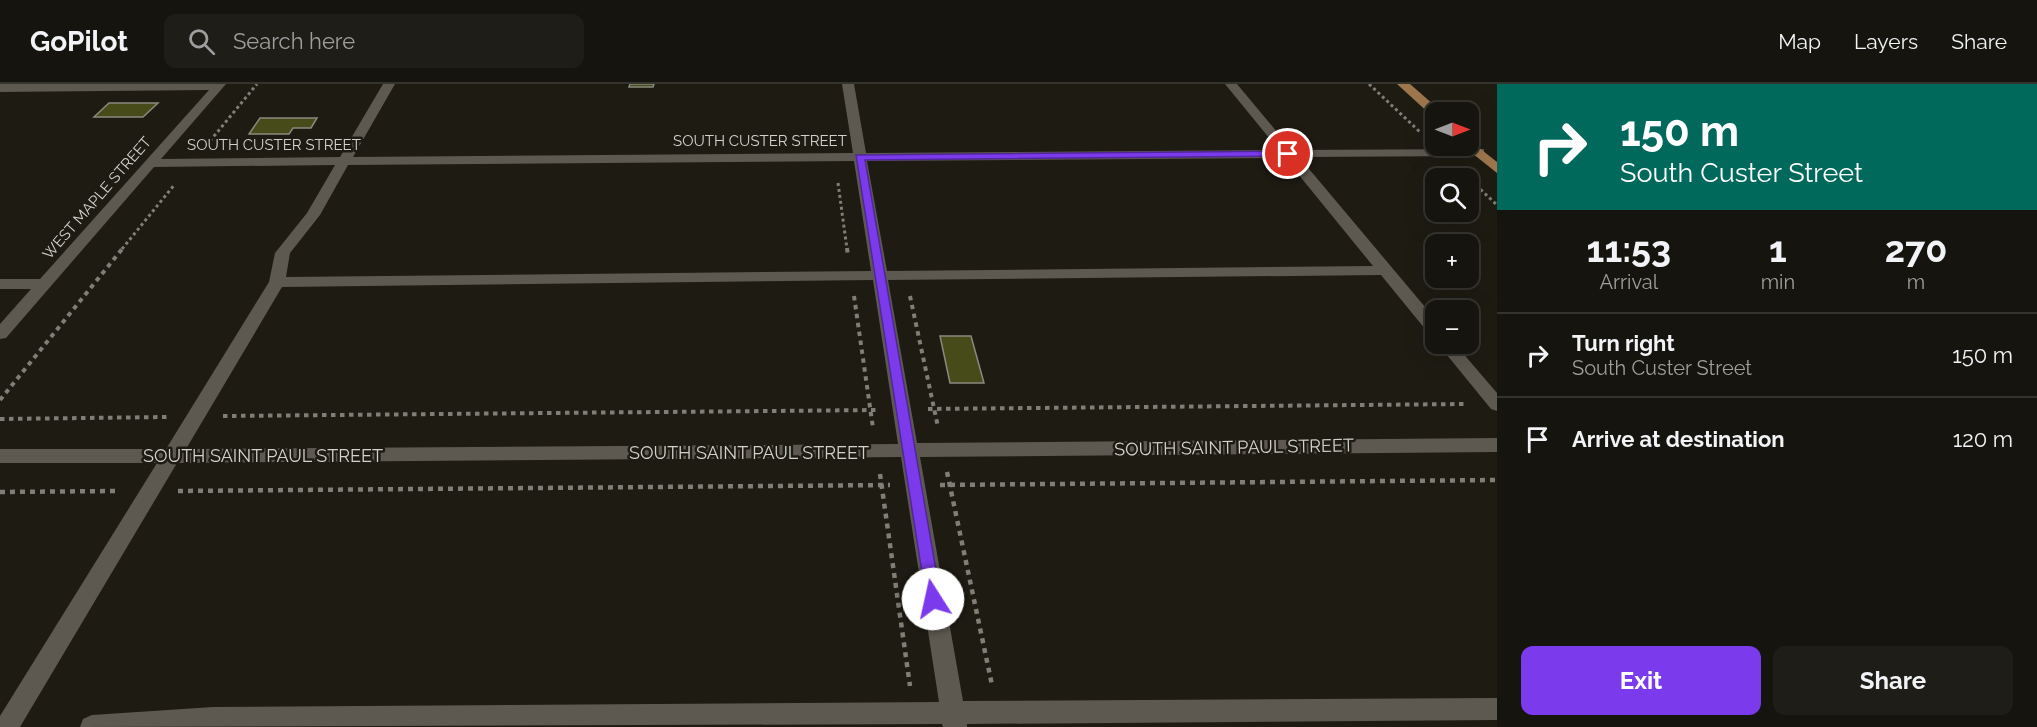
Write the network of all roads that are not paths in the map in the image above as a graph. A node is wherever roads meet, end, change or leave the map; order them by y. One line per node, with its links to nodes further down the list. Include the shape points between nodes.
1 (389, 84): 13 (street)
2 (848, 84): 12 (street)
3 (1231, 84): 11 (street)
4 (1403, 84): 8 (main road)
5 (219, 85): 6 (street); 14 (street, WEST MAPLE STREET)
6 (43, 86): 7 (street)
7 (0, 88)
8 (1425, 103)
9 (1425, 150): 11 (street, SOUTH CUSTER STREET)
10 (1479, 153): 15 (main road)
11 (1288, 154): 12 (street, SOUTH CUSTER STREET); 16 (street)
12 (860, 157): 13 (street, SOUTH CUSTER STREET); 17 (street)
13 (344, 161): 14 (street, SOUTH CUSTER STREET); 18 (street, via 313,215 283,253)
14 (150, 163): 20 (street, WEST MAPLE STREET)
15 (1497, 169)
16 (1385, 270): 17 (street); 21 (street)
17 (879, 275): 18 (street); 26 (street)
18 (277, 282): 28 (street)
19 (0, 284): 20 (street)
20 (44, 284): 22 (street, WEST MAPLE STREET)
21 (1425, 318)
22 (0, 334)
23 (1454, 354): 24 (street)
24 (1496, 405)
25 (1497, 445): 26 (street, SOUTH SAINT PAUL STREET)
26 (908, 450): 28 (street, SOUTH SAINT PAUL STREET); 30 (street)
27 (0, 456): 28 (street, SOUTH SAINT PAUL STREET)
28 (172, 456): 31 (street)
29 (1497, 709): 30 (street, via 998,712)
30 (954, 720): 32 (street, via 914,713 213,718)
31 (8, 727)
32 (92, 727)

